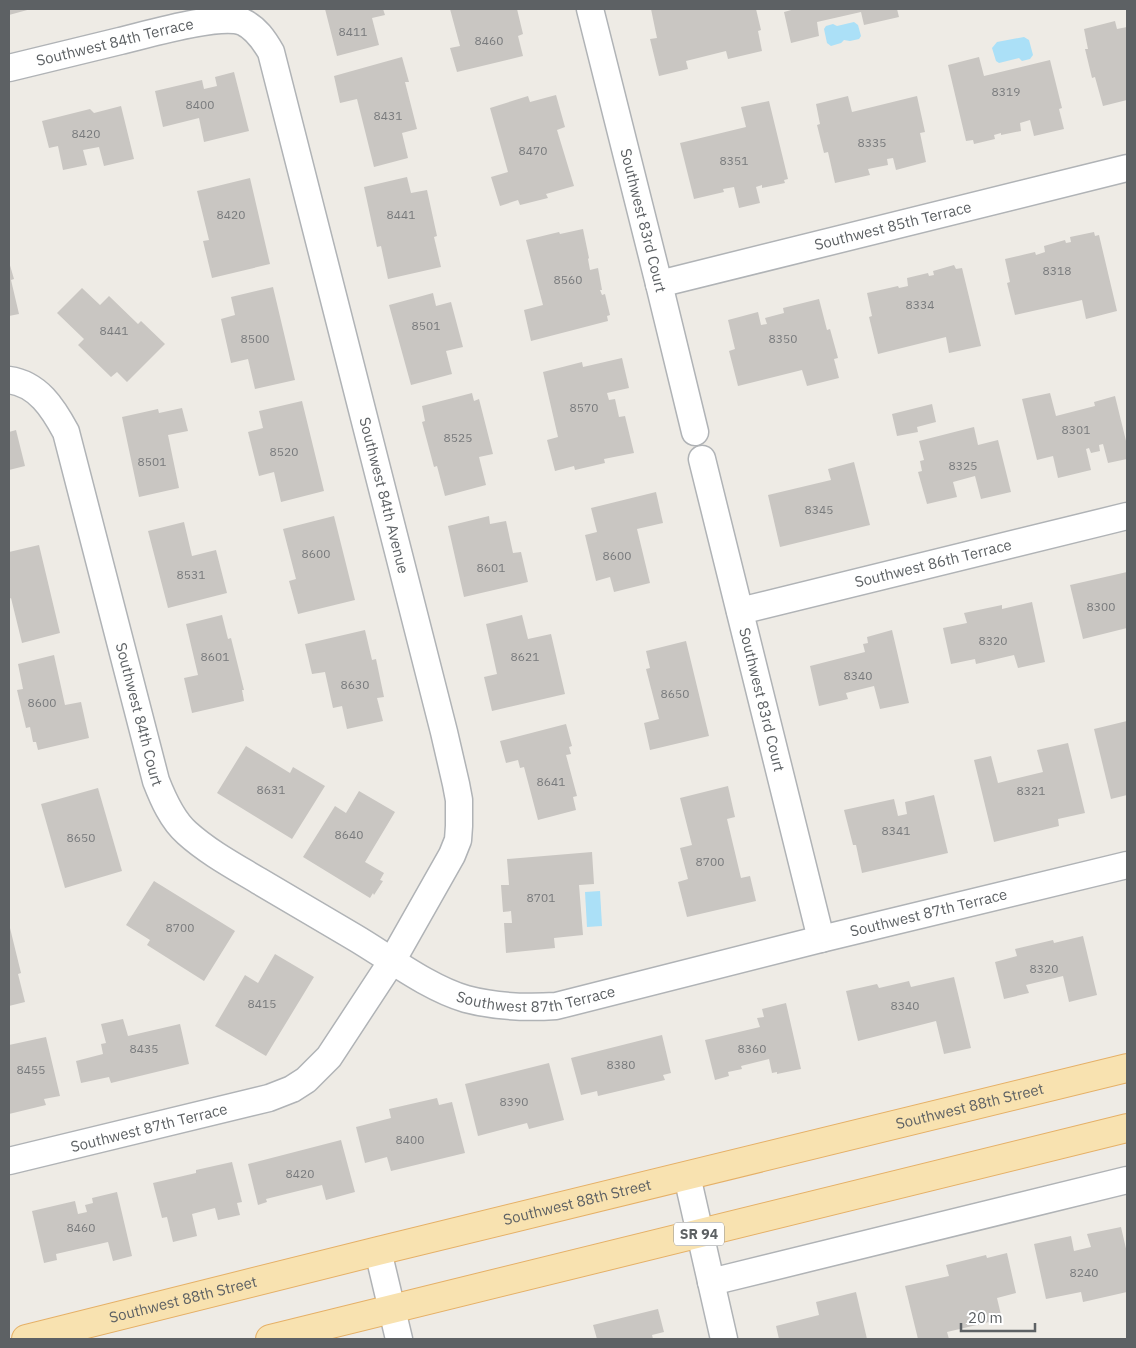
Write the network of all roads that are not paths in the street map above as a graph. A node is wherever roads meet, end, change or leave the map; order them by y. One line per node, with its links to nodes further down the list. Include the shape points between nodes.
1 (590, 9): 5 (street, Southwest 83rd Court)
2 (249, 26): 3 (street, Southwest 84th Terrace, via 230,20 206,22); 13 (street, Southwest 84th Avenue, via 271,52 456,784 458,840)
3 (9, 68)
4 (1127, 168): 5 (street, Southwest 85th Terrace)
5 (659, 284): 7 (street, Southwest 83rd Court)
6 (10, 380): 13 (street, Southwest 84th Court, via 27,385 41,396 66,432 156,781 177,822 225,861)
7 (695, 432)
8 (702, 458): 10 (street, Southwest 83rd Court)
9 (1127, 516): 10 (street, Southwest 86th Terrace)
10 (740, 610): 12 (street, Southwest 83rd Court)
11 (1127, 865): 12 (street, Southwest 87th Terrace)
12 (821, 939): 13 (street, Southwest 87th Terrace, via 556,1006 493,1004 465,998)
13 (392, 961): 16 (street, Southwest 87th Terrace, via 329,1057 292,1089 240,1106)
14 (1127, 1068): 17 (main road, Southwest 88th Street)
15 (1127, 1128): 19 (main road, SR 94)
16 (9, 1161)
17 (687, 1176): 19 (street); 20 (main road, Southwest 88th Street)
18 (1127, 1180): 21 (street)
19 (700, 1234): 21 (street); 22 (main road, SR 94)
20 (378, 1251): 22 (street); 23 (main road, Southwest 88th Street)
21 (711, 1282): 26 (street)
22 (392, 1309): 24 (main road, SR 94); 25 (street)
23 (26, 1339)
24 (270, 1339)
25 (399, 1339)
26 (724, 1339)

